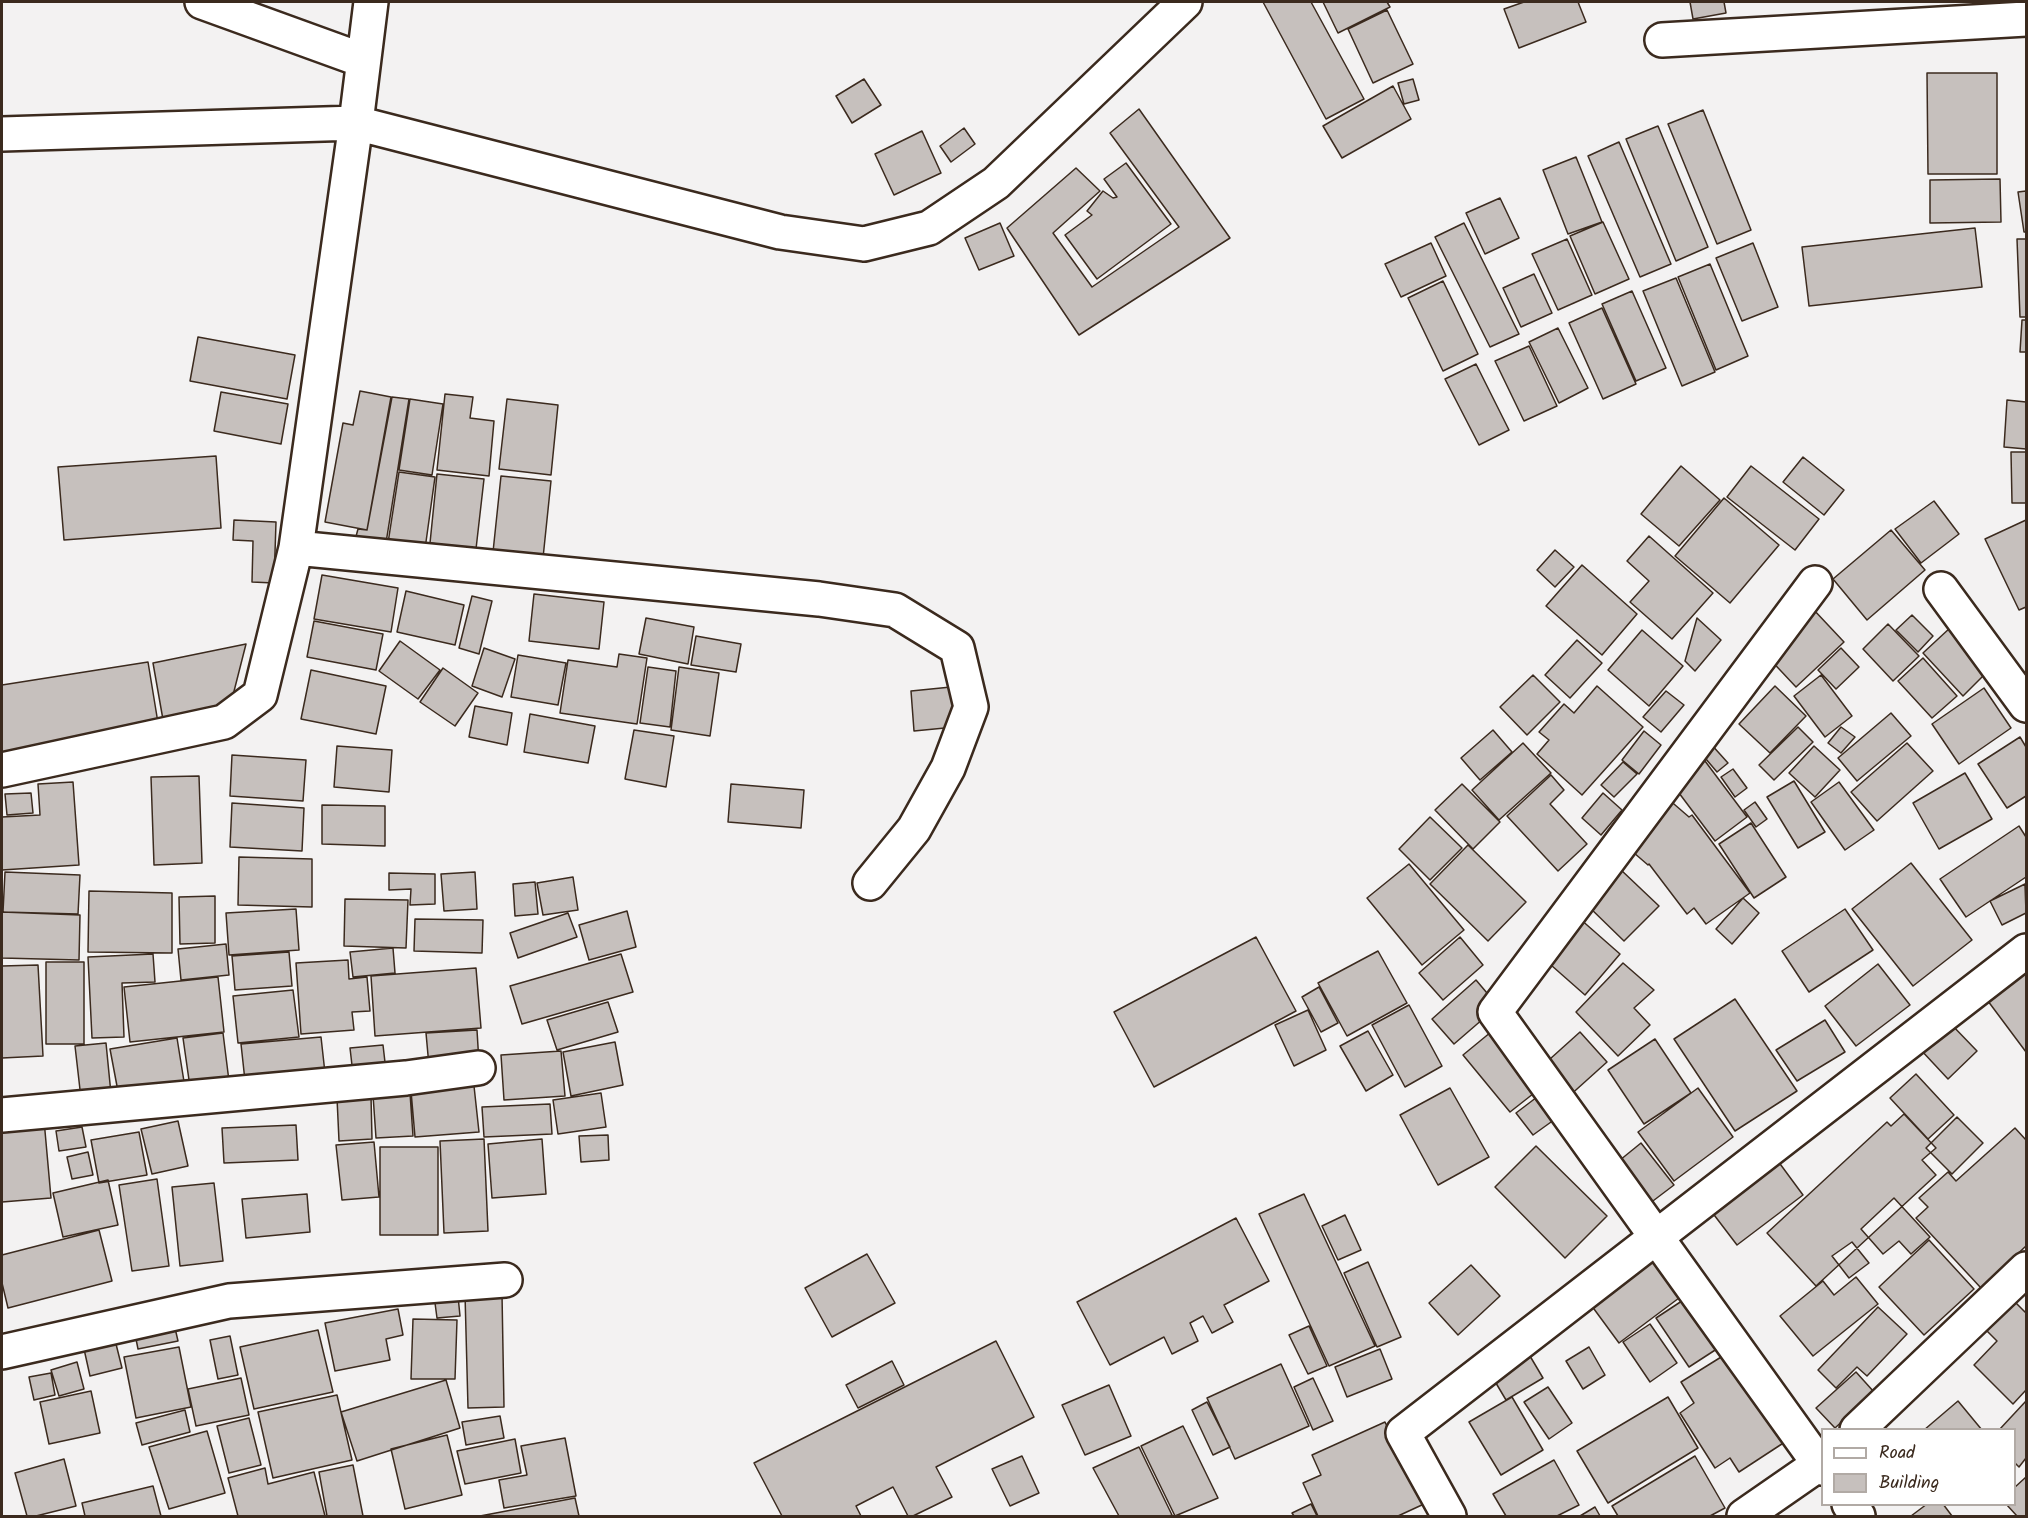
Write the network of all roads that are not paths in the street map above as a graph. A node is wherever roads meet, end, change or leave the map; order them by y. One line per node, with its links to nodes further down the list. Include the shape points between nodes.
1 (202, 2): 6 (street)
2 (370, 2): 6 (street)
3 (1185, 2): 7 (street, via 996,183 929,228 864,244 780,232)
4 (2026, 20): 5 (street)
5 (1662, 40)
6 (362, 60): 7 (street)
7 (356, 123): 8 (street); 9 (street)
8 (2, 134)
9 (296, 548): 13 (street, via 260,696 224,722); 14 (street, via 819,599 895,610 957,648 971,707 948,768 914,829)
10 (1815, 583): 18 (street, via 1495,1012)
11 (1941, 589): 12 (street)
12 (2026, 705)
13 (2, 770)
14 (870, 883)
15 (2026, 951): 18 (street)
16 (478, 1068): 17 (street)
17 (2, 1115)
18 (1657, 1237): 23 (street); 25 (street, via 1403,1433)
19 (2026, 1269): 22 (street)
20 (505, 1280): 21 (street, via 229,1301)
21 (2, 1352)
22 (1859, 1428)
23 (1821, 1464)
24 (1821, 1466): 26 (street)
25 (1449, 1516)
26 (1744, 1516)

